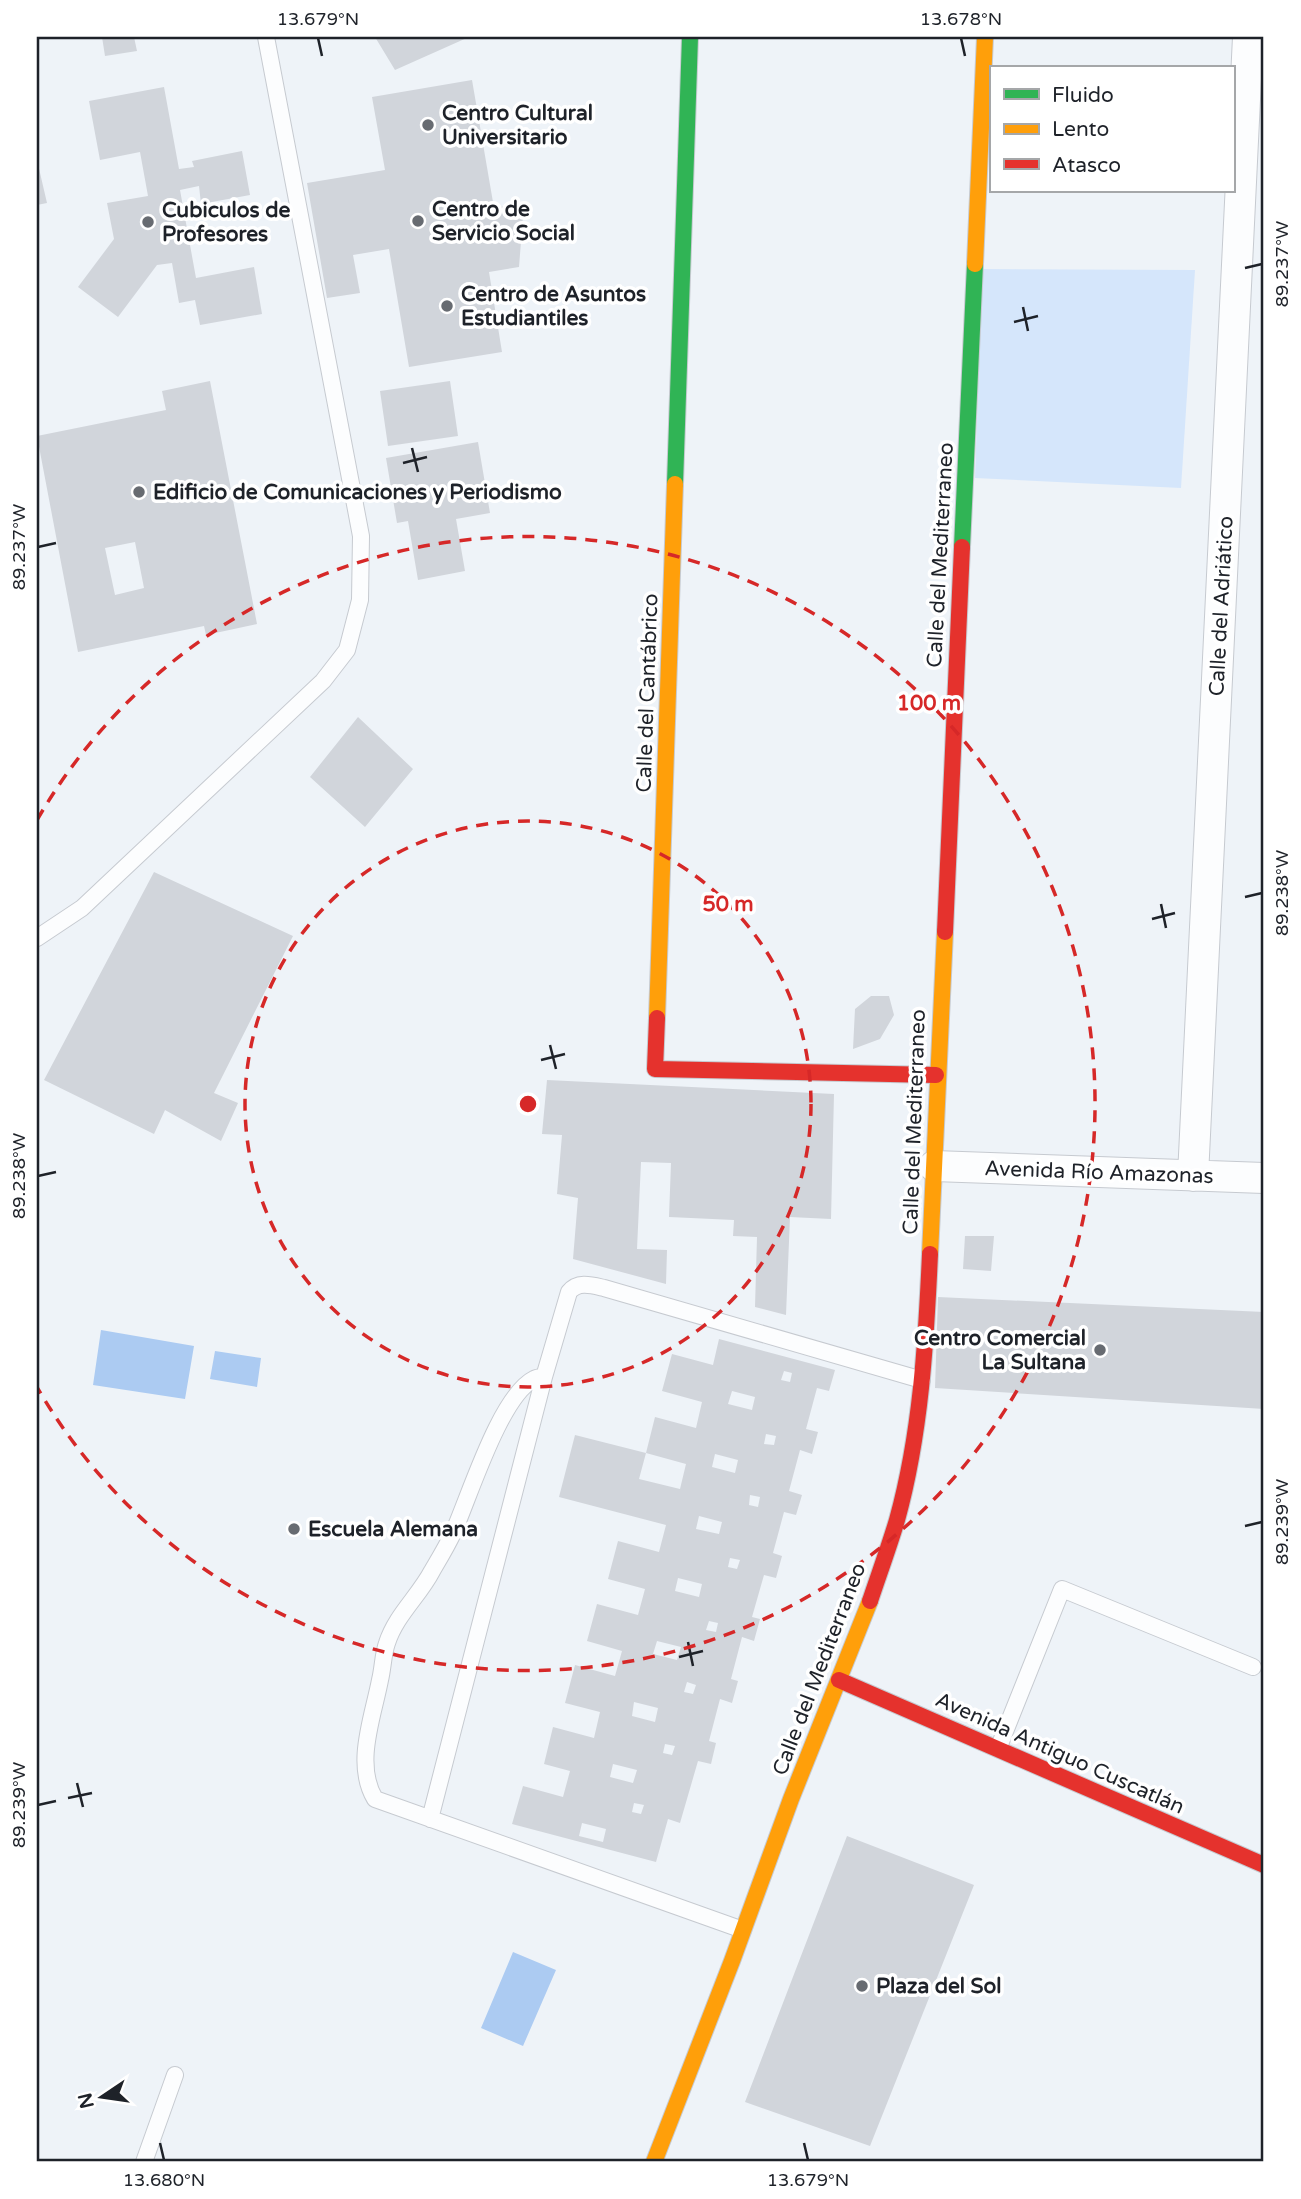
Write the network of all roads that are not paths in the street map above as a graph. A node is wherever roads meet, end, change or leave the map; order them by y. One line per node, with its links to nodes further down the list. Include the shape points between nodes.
1 (266, 37): 5 (lane, via 361,536 360,600 347,650 323,681 82,908)
2 (690, 37): 6 (street, Calle del Cantábrico, via 655,1069)
3 (985, 37): 6 (street, Calle del Mediterraneo)
4 (1248, 37): 8 (street, Calle del Adriático)
5 (37, 938)
6 (936, 1075): 7 (street, Calle del Mediterraneo)
7 (934, 1166): 8 (street, Avenida Río Amazonas); 11 (street, Calle del Mediterraneo)
8 (1193, 1176): 9 (street, Avenida Río Amazonas)
9 (1264, 1178)
10 (544, 1377): 11 (lane, via 569,1292 584,1285); 15 (lane); 15 (lane, via 524,1388 505,1413 453,1533 387,1643 368,1735 368,1788 375,1799)
11 (922, 1380): 13 (street, Calle del Mediterraneo, via 897,1519)
12 (1253, 1667): 14 (lane, via 1062,1589)
13 (839, 1680): 14 (street, Avenida Antiguo Cuscatlán); 17 (street, Calle del Mediterraneo)
14 (998, 1749): 16 (street, Avenida Antiguo Cuscatlán)
15 (430, 1819): 17 (lane)
16 (1264, 1865)
17 (743, 1930): 20 (street, Calle del Mediterraneo)
18 (175, 2075): 19 (lane)
19 (144, 2162)
20 (654, 2162)

